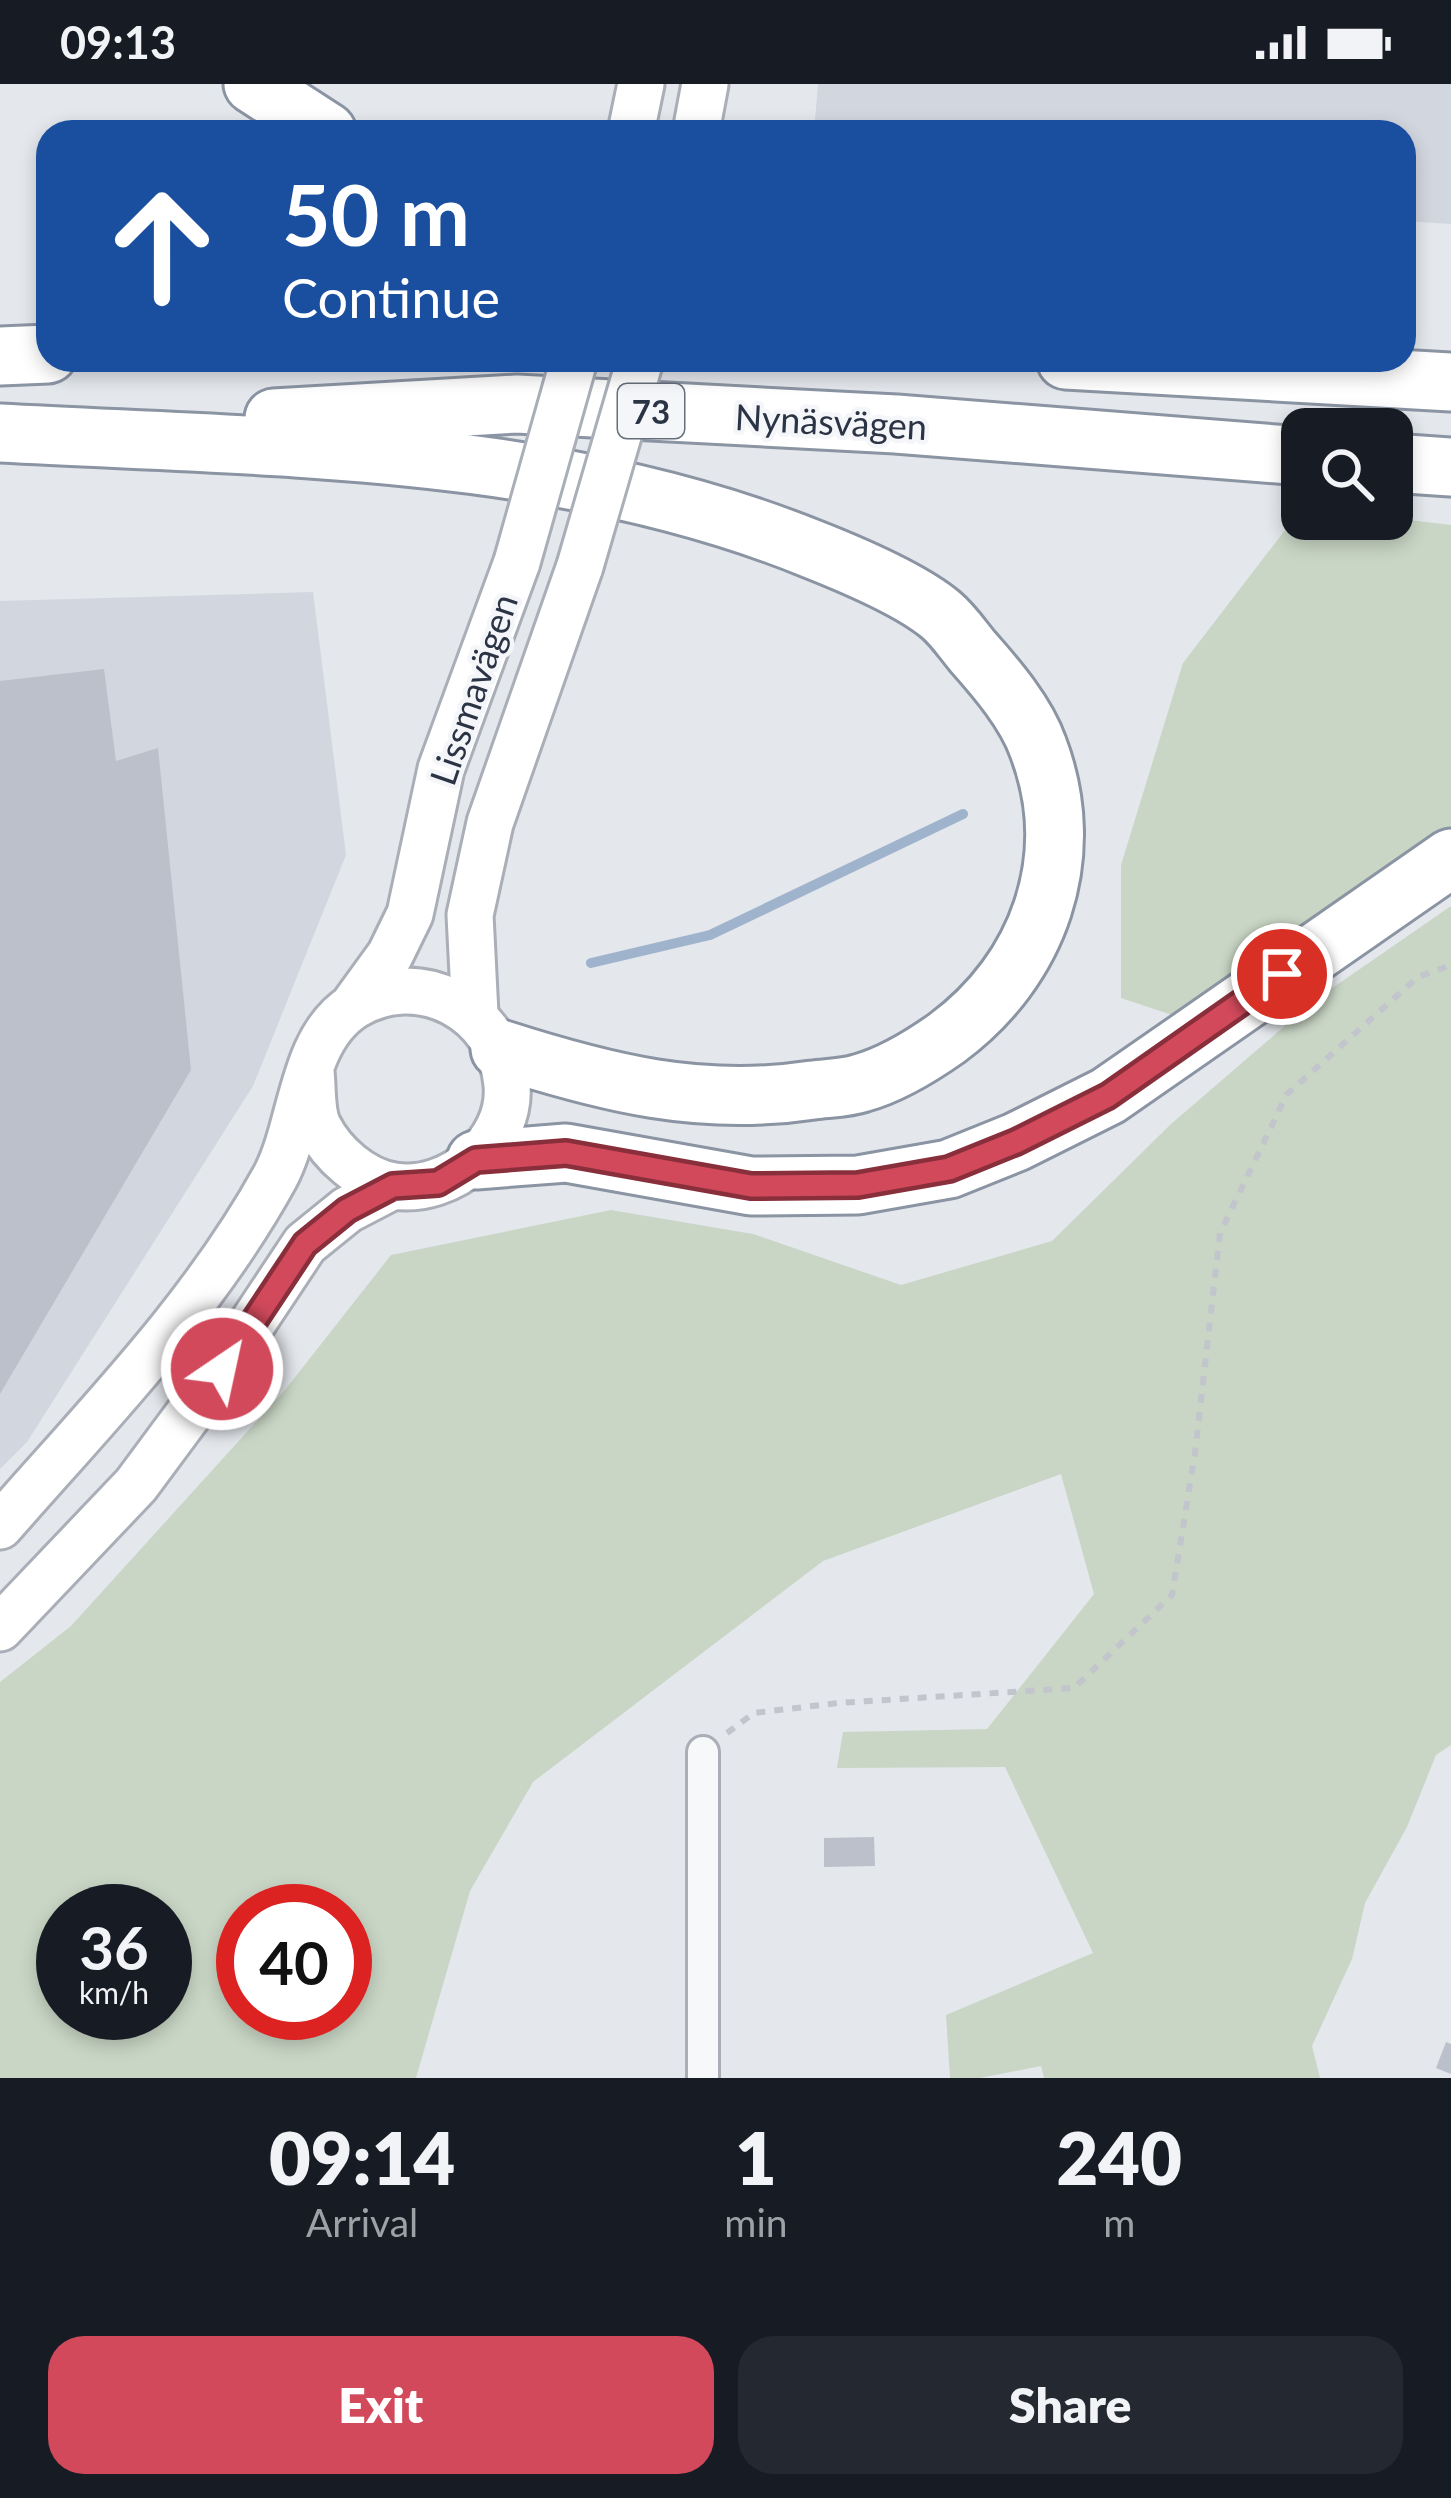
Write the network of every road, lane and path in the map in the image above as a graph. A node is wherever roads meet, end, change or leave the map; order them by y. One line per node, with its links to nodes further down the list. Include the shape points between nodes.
1 (253, 84): 4 (highway)
2 (641, 84): 5 (street)
3 (705, 84): 6 (street)
4 (308, 120)
5 (634, 120)
6 (698, 120)
7 (36, 354): 8 (highway)
8 (0, 356)
9 (1416, 367): 13 (highway)
10 (571, 372): 21 (street, Lissmavägen, bridge, via 517,562 441,769 410,914)
11 (637, 372): 22 (street, Lissmavägen, bridge, via 580,566 490,823 470,915)
12 (1276, 372): 14 (highway)
13 (1451, 373)
14 (1451, 382)
15 (0, 433): 16 (highway, Nynäsvägen / 73, via 517,404); 22 (highway, via 457,460 760,528 856,567 940,614 996,678 1038,745 1054,811 1054,875 1026,951 982,1011 930,1050 863,1083 767,1097 665,1094)
16 (1281, 454)
17 (1413, 464): 18 (highway)
18 (1451, 467)
19 (1451, 858): 24 (highway, via 1108,1096 949,1169 858,1185 751,1186 566,1153)
20 (1451, 965): 28 (path, via 1418,977 1287,1094 1220,1233 1172,1595 1074,1688 754,1713)
21 (352, 1007): 22 (street, via 393,990 436,993); 23 (street, via 325,1036)
22 (488, 1032): 24 (street, via 508,1088 500,1127)
23 (311, 1072): 25 (street, via 316,1123 346,1165); 26 (street, via 278,1172 187,1314)
24 (476, 1160): 25 (street, via 438,1183)
25 (393, 1186): 27 (street, via 305,1244 136,1485)
26 (0, 1526)
27 (0, 1628)
28 (703, 1752): 29 (street)
29 (703, 2078)

